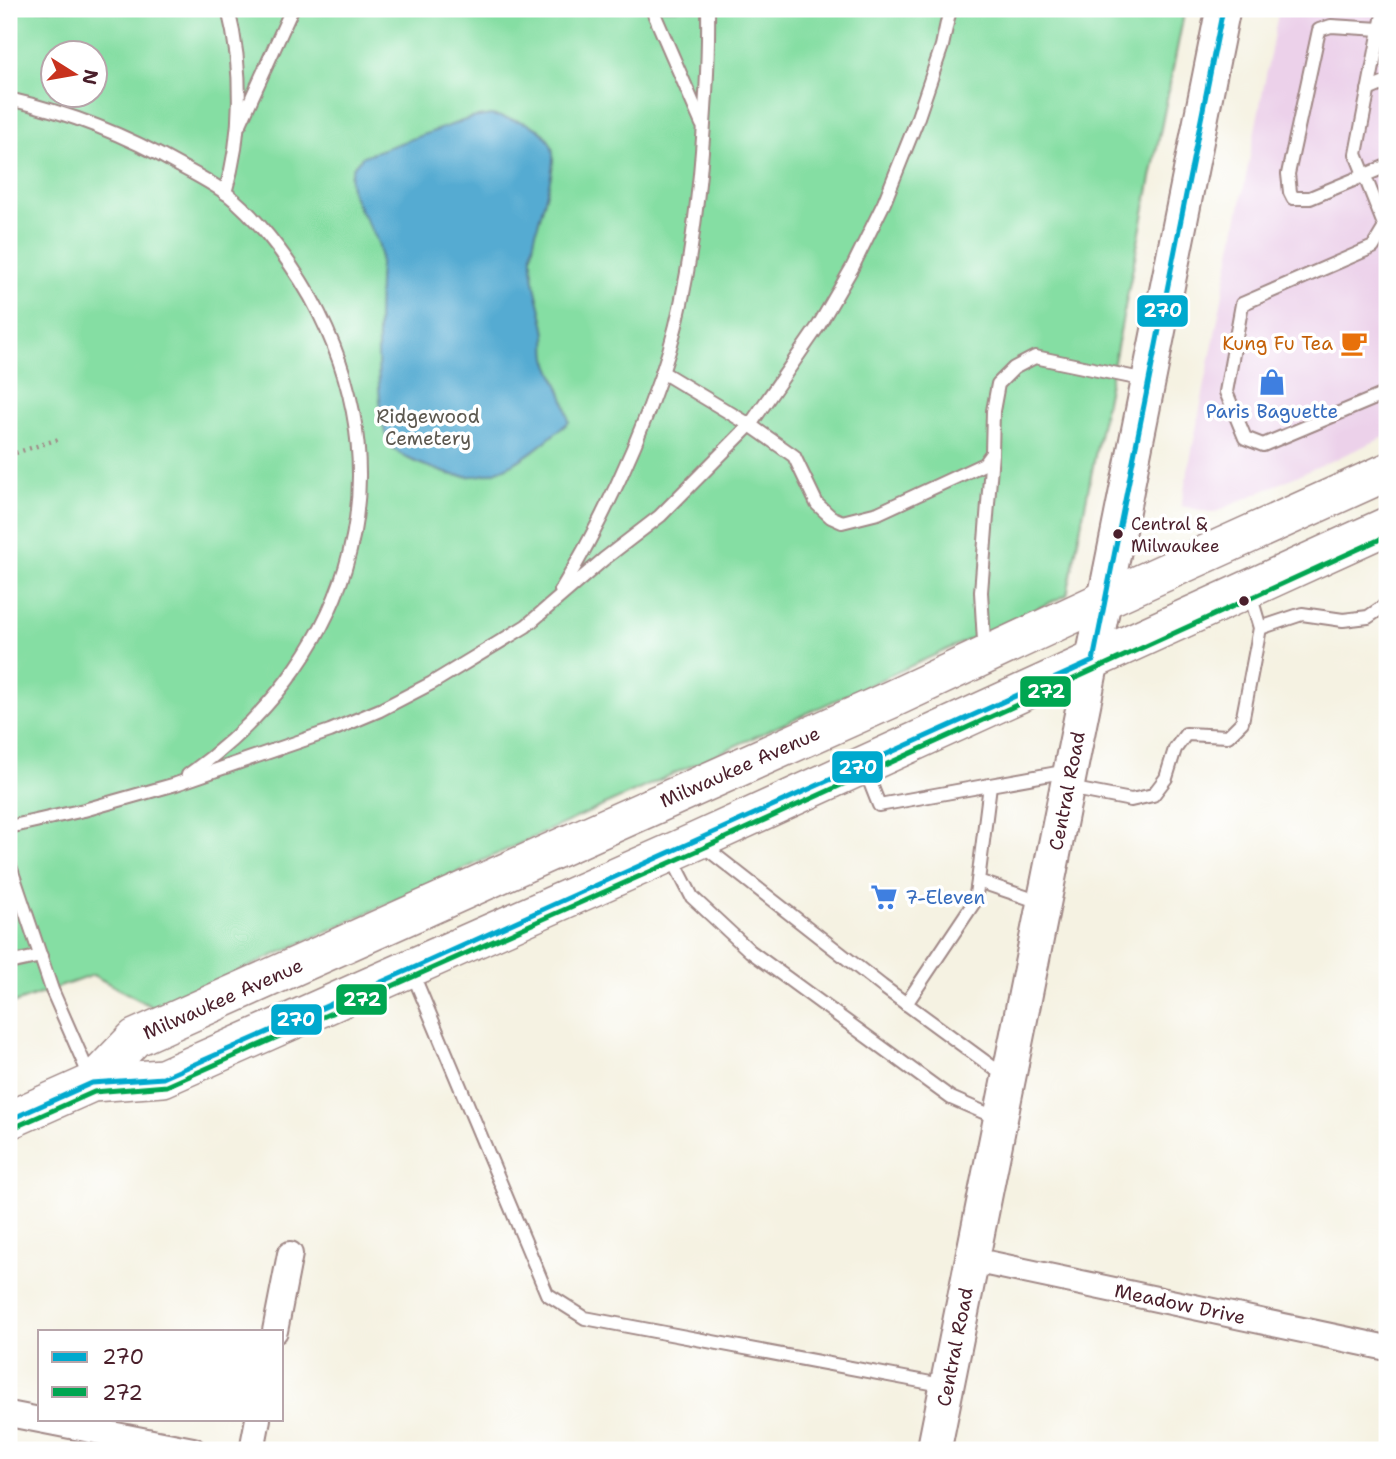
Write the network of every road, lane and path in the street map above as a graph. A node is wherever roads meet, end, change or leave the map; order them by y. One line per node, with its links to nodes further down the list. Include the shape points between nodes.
1 (228, 9): 13 (lane, via 236,56)
2 (292, 9): 13 (lane)
3 (652, 9): 12 (lane)
4 (708, 9): 12 (lane)
5 (950, 9): 21 (lane, via 916,123 884,203 819,325)
6 (1223, 9): 19 (main road, Central Road)
7 (1384, 9): 8 (lane)
8 (1380, 29): 10 (lane); 15 (lane, via 1331,26 1319,30 1288,174 1293,198 1310,198)
9 (1387, 82): 10 (lane)
10 (1368, 90): 15 (lane, via 1356,154)
11 (9, 99): 16 (lane, via 88,121 158,153)
12 (704, 127): 18 (lane, via 686,281)
13 (239, 128): 16 (lane)
14 (1387, 166): 15 (lane)
15 (1365, 177): 17 (lane)
16 (225, 193): 36 (lane, via 265,234 308,291 338,353 354,417 359,497 346,570 334,603 303,659 254,720 218,754)
17 (1386, 227): 20 (lane, via 1373,247 1242,304 1226,392 1245,438 1263,446)
18 (662, 372): 21 (lane); 29 (lane, via 605,510)
19 (1150, 381): 23 (lane, via 1035,357 998,384); 28 (main road, Central Road)
20 (1387, 393)
21 (750, 425): 23 (lane, via 794,456 817,504 842,522 878,513 984,464); 29 (lane, via 660,516)
22 (62, 438): 24 (path)
23 (992, 453): 32 (lane, via 981,592)
24 (9, 455)
25 (1387, 472): 28 (main road, Milwaukee Avenue)
26 (1387, 526): 27 (main road)
27 (1249, 590): 31 (lane); 33 (main road)
28 (1106, 599): 32 (main road, Milwaukee Avenue); 33 (main road, Central Road)
29 (555, 600): 36 (lane, via 490,649 380,710)
30 (1387, 604): 31 (lane, via 1368,617 1343,620 1302,614)
31 (1260, 628): 35 (lane, via 1242,722 1228,736 1186,734 1153,795 1130,800)
32 (988, 654): 48 (main road, Milwaukee Avenue, via 135,1038)
33 (1093, 662): 34 (main road); 35 (main road, Central Road)
34 (863, 766): 37 (lane, via 879,805); 39 (main road)
35 (1070, 779): 37 (lane); 42 (main road, Central Road)
36 (176, 783): 38 (lane)
37 (990, 785): 41 (lane)
38 (9, 827)
39 (683, 847): 45 (main road); 46 (lane); 50 (lane, via 692,897 750,951 951,1098)
40 (9, 863): 43 (lane)
41 (978, 881): 42 (lane); 46 (lane, via 975,901)
42 (1045, 903): 47 (main road, Central Road)
43 (40, 957): 44 (lane); 48 (lane)
44 (9, 963)
45 (411, 969): 48 (main road, via 163,1078); 55 (lane, via 547,1294 585,1318)
46 (906, 1004): 47 (lane)
47 (1009, 1080): 50 (main road, Central Road)
48 (92, 1083): 49 (main road)
49 (9, 1120)
50 (1001, 1120): 52 (main road, Central Road)
51 (290, 1254): 53 (street)
52 (973, 1261): 54 (street, Meadow Drive); 55 (main road, Central Road)
53 (275, 1330)
54 (1387, 1348)
55 (947, 1386): 62 (main road, Central Road)
56 (9, 1414): 57 (street)
57 (38, 1420)
58 (40, 1420): 60 (street)
59 (258, 1420): 61 (street)
60 (193, 1450)
61 (252, 1450)
62 (934, 1450)

